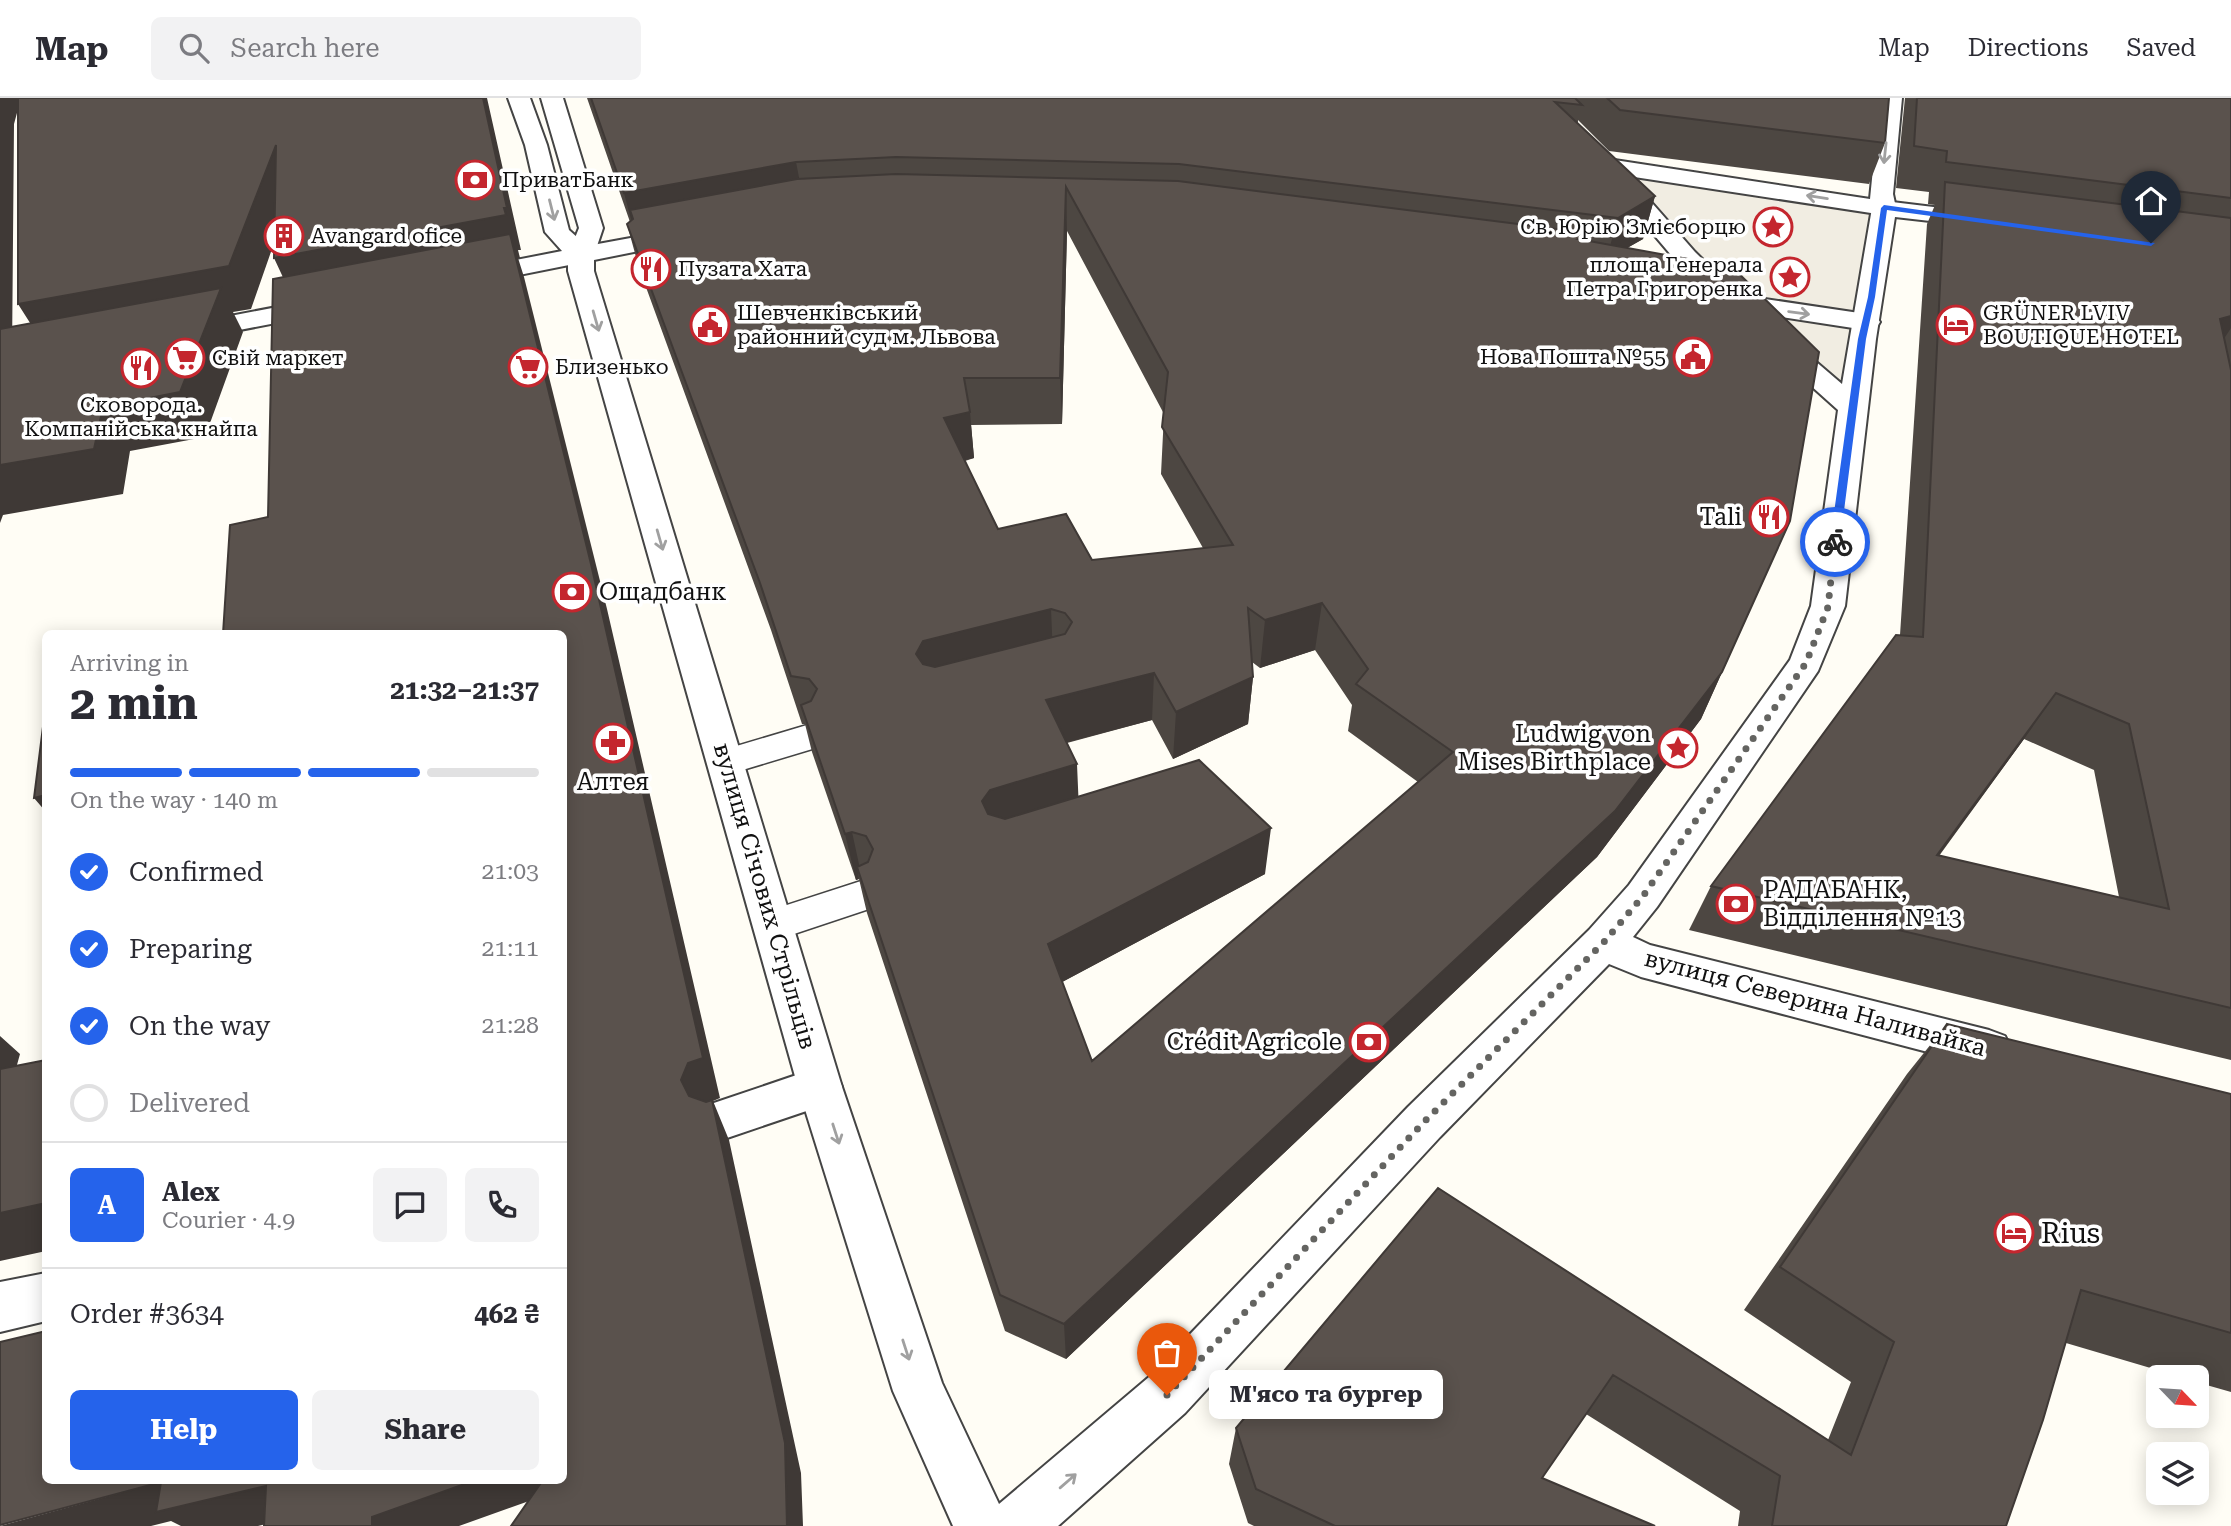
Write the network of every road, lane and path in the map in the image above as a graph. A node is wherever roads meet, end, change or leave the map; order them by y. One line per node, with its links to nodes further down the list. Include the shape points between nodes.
1 (519, 98): 9 (street, one-way to 9, via 536,145 557,232)
2 (552, 98): 9 (street, вулиця Січових Стрільців, via 591,228)
3 (1891, 98): 6 (street, one-way to 6, via 1881,194)
4 (1589, 147): 5 (street)
5 (1608, 166): 6 (street, one-way to 5); 13 (street)
6 (1884, 208): 7 (street); 14 (street)
7 (2004, 223)
8 (710, 231): 9 (street)
9 (581, 255): 10 (street); 18 (street, вулиця Січових Стрільців, one-way to 18, via 581,271)
10 (438, 284)
11 (1682, 284): 13 (street)
12 (343, 302): 15 (street)
13 (1732, 303): 14 (street, one-way to 14); 16 (street)
14 (1866, 322): 16 (street)
15 (166, 336)
16 (1854, 410): 21 (street, via 1828,607 1806,663 1643,896)
17 (807, 738): 18 (lane)
18 (726, 762): 20 (street, вулиця Січових Стрільців)
19 (861, 896): 20 (lane)
20 (773, 925): 23 (street, вулиця Січових Стрільців)
21 (1604, 942): 22 (street, вулиця Северина Наливайка, via 1641,960); 28 (street, one-way to 21, via 1167,1395 1424,1122)
22 (2030, 1059)
23 (820, 1087): 24 (street); 27 (street, вулиця Січових Стрільців, one-way to 27, via 919,1391)
24 (724, 1119)
25 (42, 1298): 26 (street)
26 (0, 1307)
27 (981, 1526)
28 (1016, 1526)

